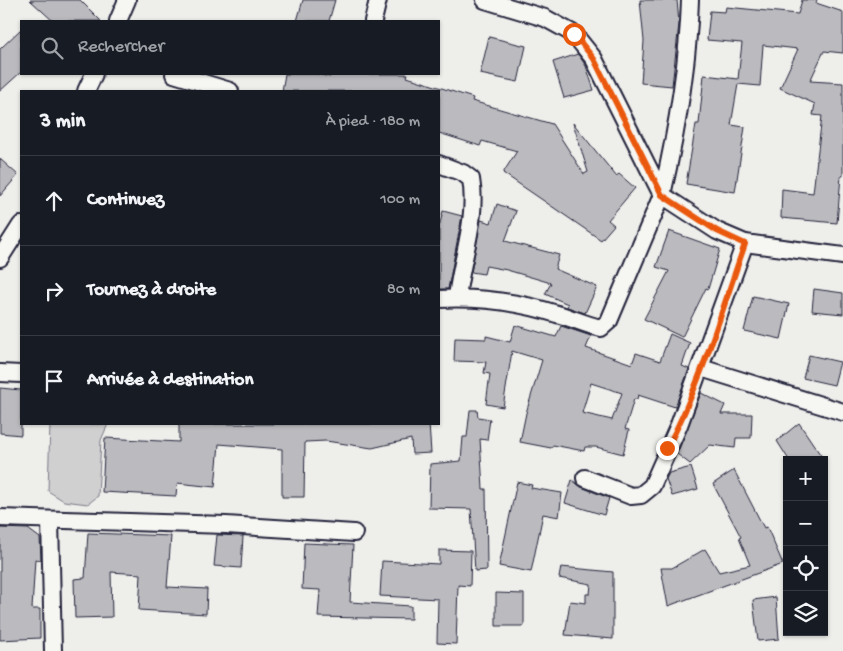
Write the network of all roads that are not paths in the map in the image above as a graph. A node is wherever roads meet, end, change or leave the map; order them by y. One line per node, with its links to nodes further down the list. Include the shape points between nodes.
1 (127, 0): 5 (street)
2 (378, 0): 6 (street)
3 (484, 0): 12 (street, via 545,18 574,34 594,59)
4 (690, 0): 12 (street, via 681,103)
5 (118, 20)
6 (372, 20)
7 (94, 75): 9 (street)
8 (177, 75): 10 (street)
9 (86, 90)
10 (227, 90)
11 (440, 164): 17 (street, via 463,173 471,180 473,189)
12 (662, 195): 14 (street, via 710,227); 17 (street, via 610,322 601,328 512,303)
13 (19, 233): 16 (street)
14 (745, 244): 15 (street); 19 (street)
15 (843, 256)
16 (0, 258)
17 (456, 298): 18 (street)
18 (440, 299)
19 (701, 368): 22 (street); 23 (street, via 652,486 641,496 631,496)
20 (0, 373): 21 (street)
21 (20, 374)
22 (843, 412)
23 (585, 478)
24 (0, 518): 25 (street)
25 (50, 520): 26 (street, via 226,525); 27 (street)
26 (354, 533)
27 (53, 651)

